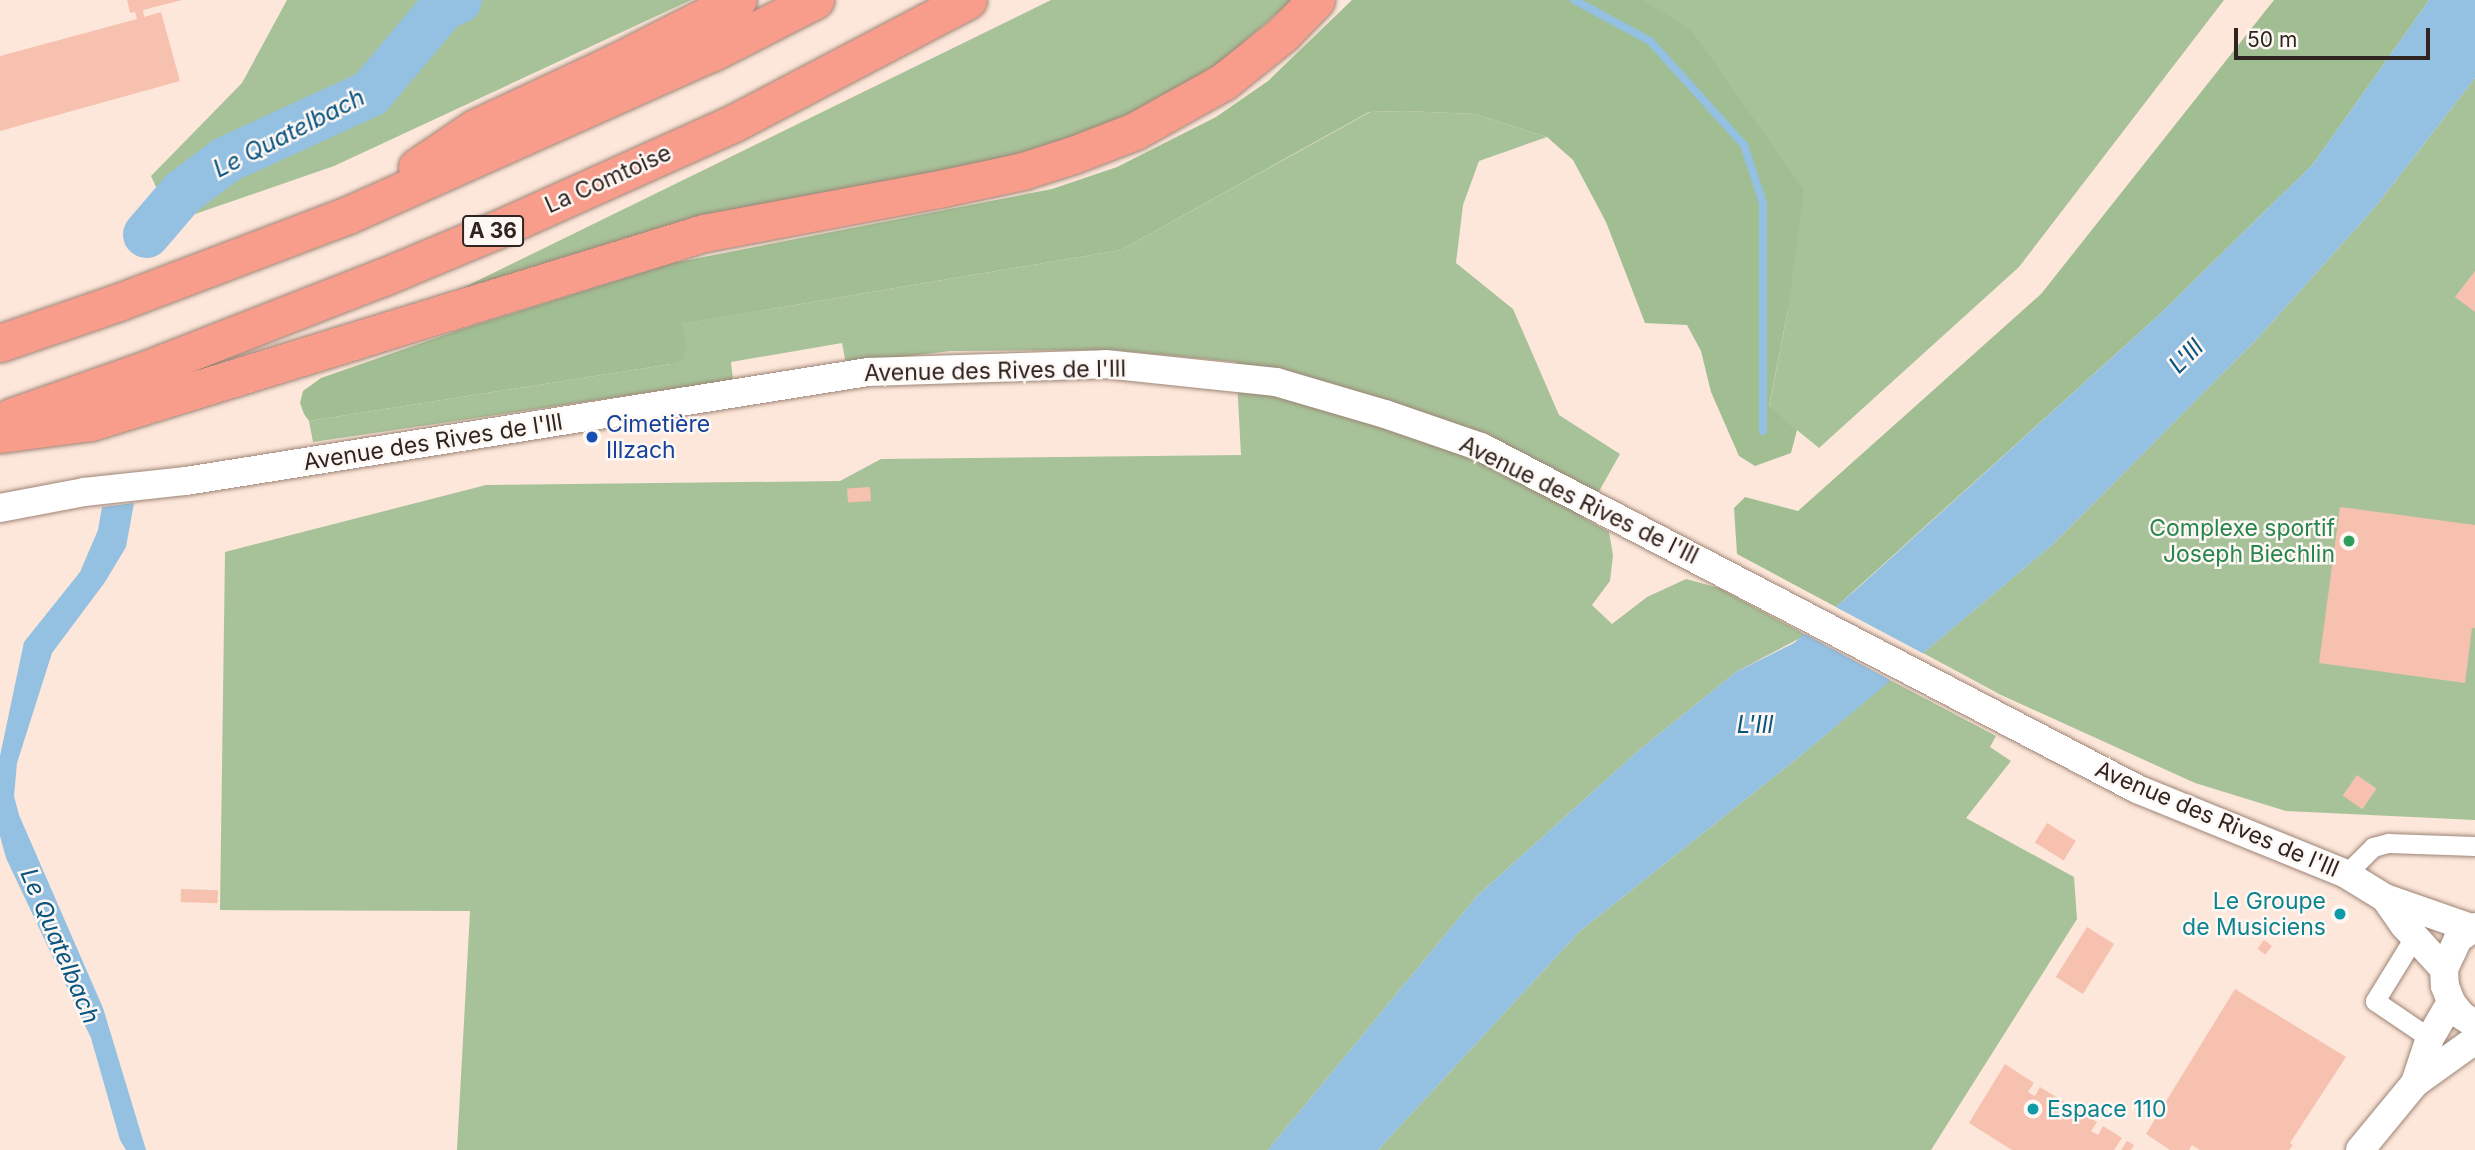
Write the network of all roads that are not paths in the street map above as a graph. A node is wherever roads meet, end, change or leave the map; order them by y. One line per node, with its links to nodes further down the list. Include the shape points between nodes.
1 (738, 0): 5 (highway, via 475,128)
2 (815, 0): 5 (highway, via 698,59)
3 (968, 0): 7 (highway, La Comtoise / A 36, via 734,123 496,230 160,364)
4 (1316, 0): 8 (highway, via 1283,34 1223,82 1135,131 1073,155 957,185 704,233 91,422)
5 (348, 215): 6 (highway)
6 (0, 343)
7 (0, 421)
8 (0, 434)
9 (0, 508): 11 (street, Avenue des Rives de l'Ill, via 868,372 1105,364 1276,382 1481,447 2137,789)
10 (2475, 846): 11 (street, via 2388,843 2373,847)
11 (2346, 874): 12 (street, Avenue des Rives de l'Ill)
12 (2385, 898): 13 (street, Avenue des Rives de l'Ill); 15 (street, Avenue des Rives de l'Ill)
13 (2473, 928): 15 (street, via 2458,939)
14 (2410, 944): 18 (street, via 2375,1001)
15 (2444, 969): 16 (street)
16 (2451, 1002): 17 (street); 20 (street, via 2430,1038)
17 (2475, 1024)
18 (2421, 1032)
19 (2475, 1040): 20 (street)
20 (2414, 1083): 21 (street)
21 (2360, 1150)

